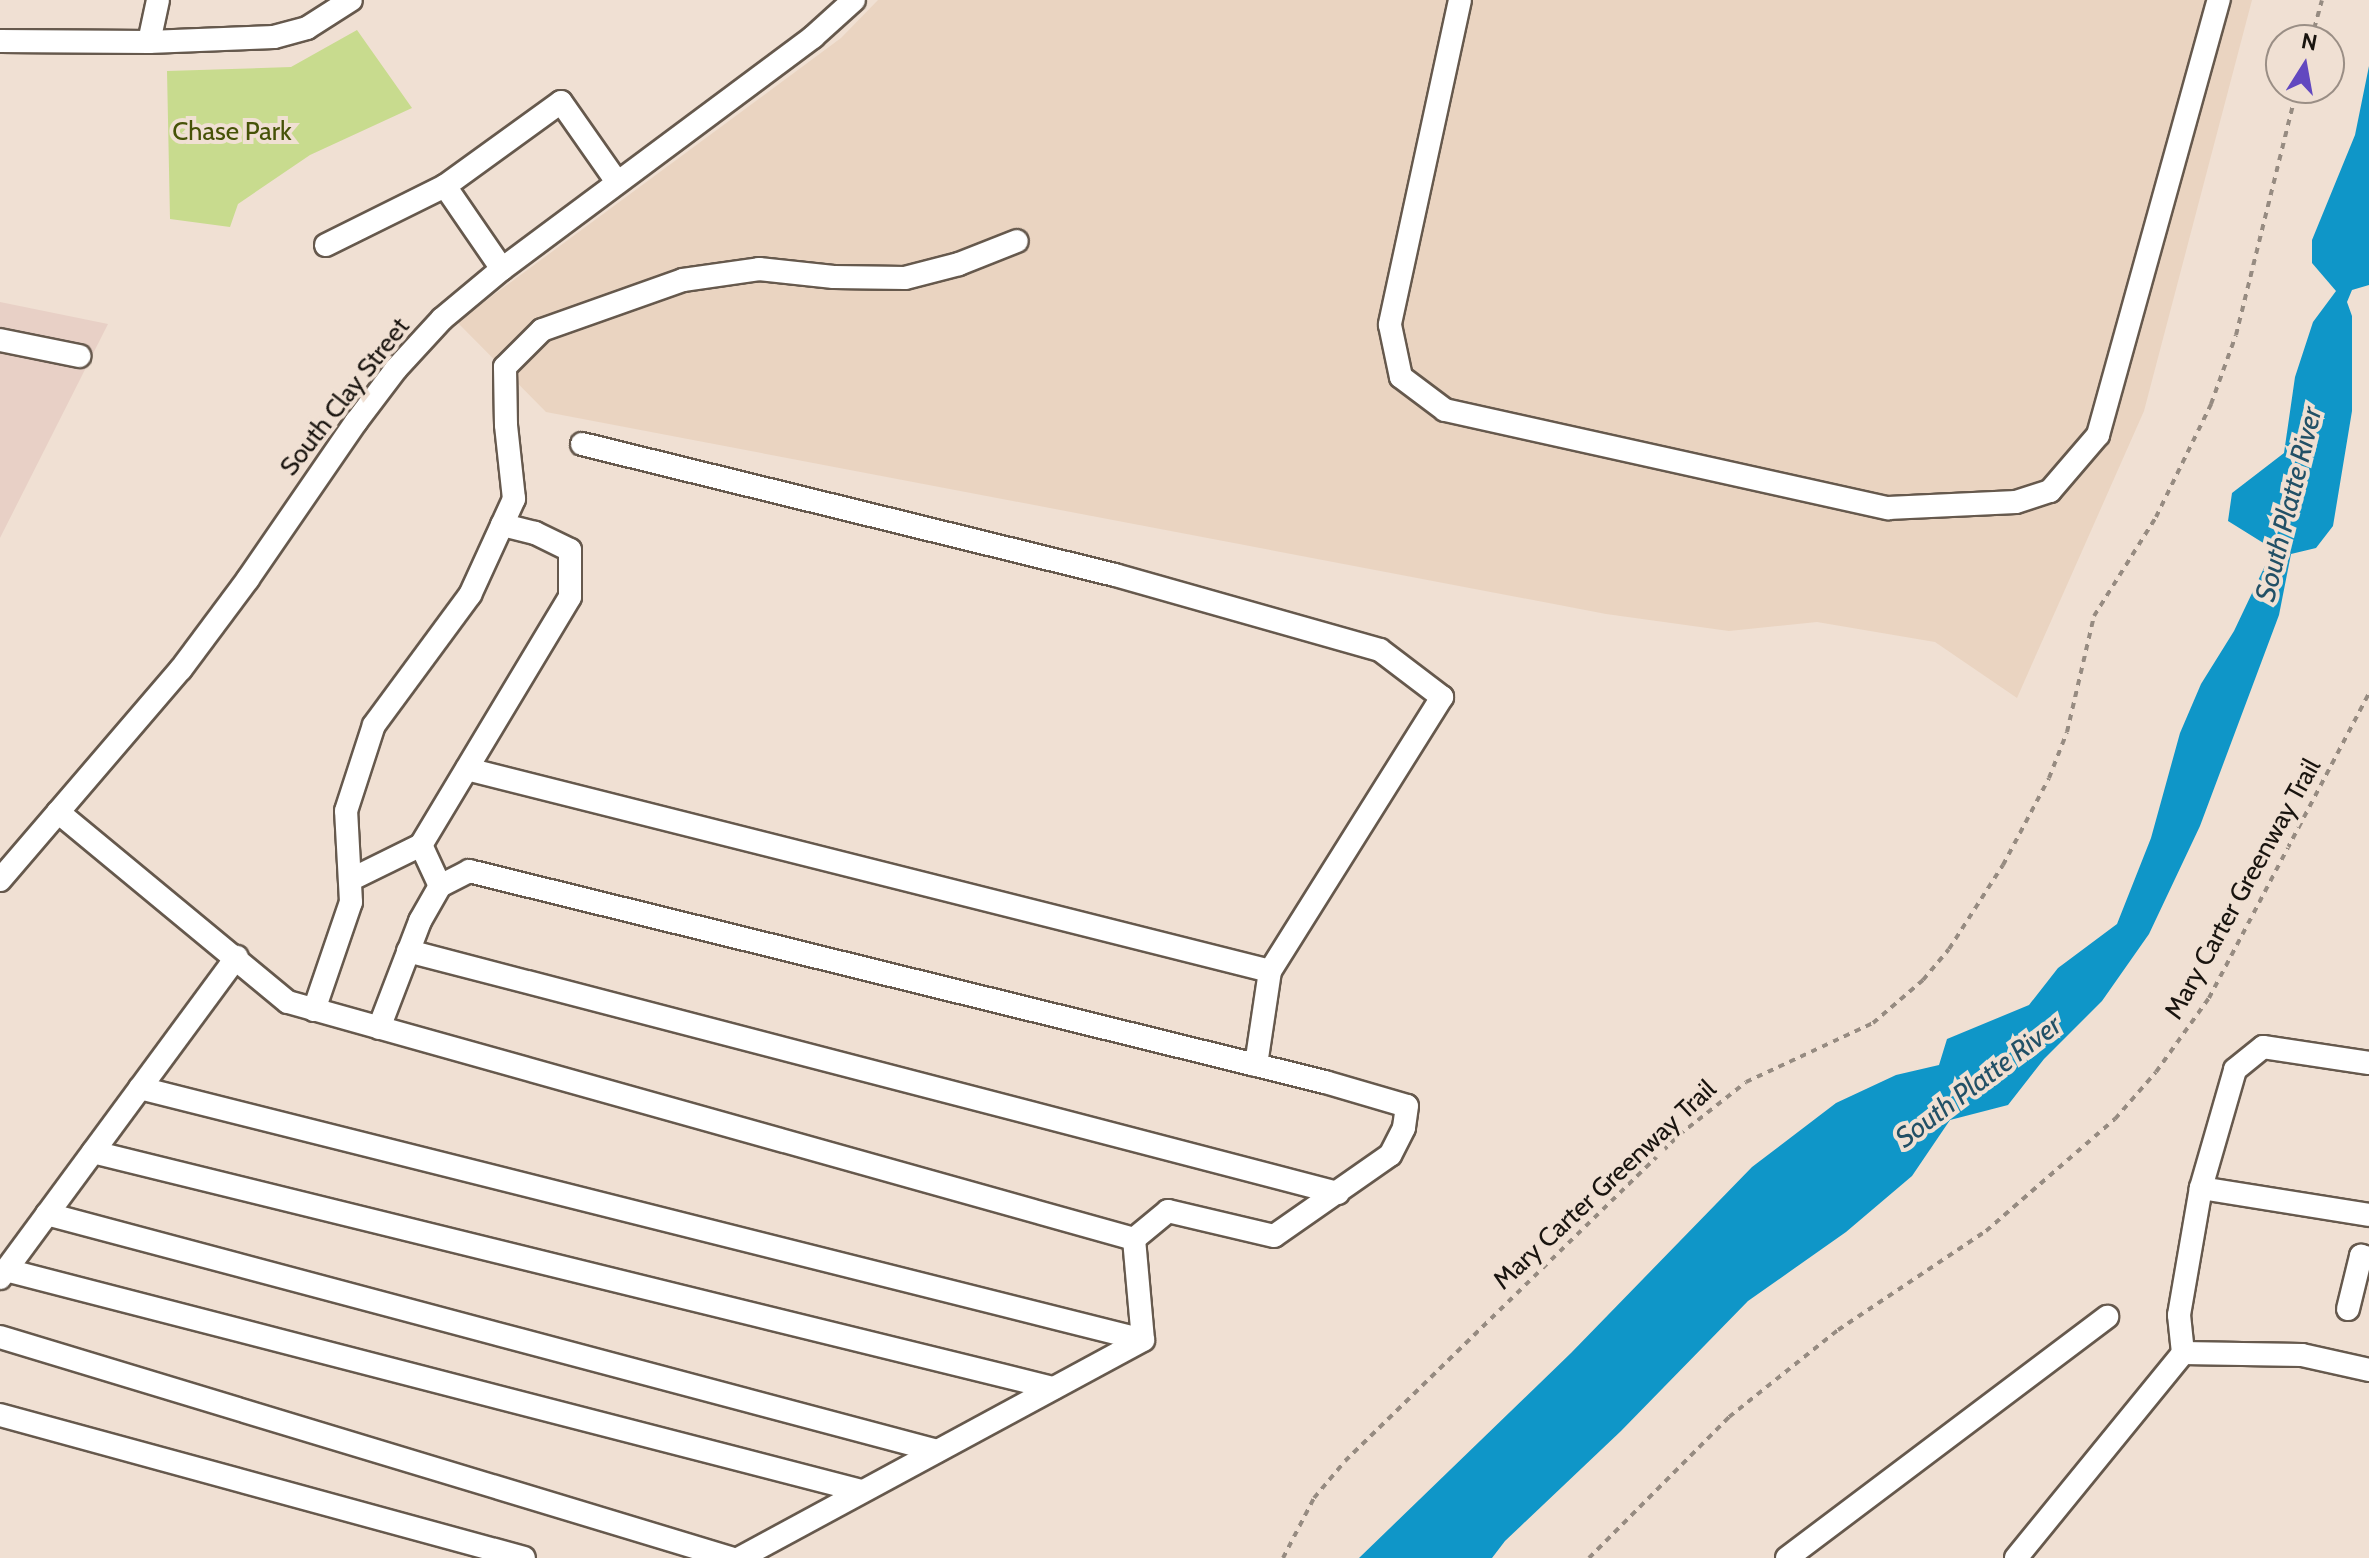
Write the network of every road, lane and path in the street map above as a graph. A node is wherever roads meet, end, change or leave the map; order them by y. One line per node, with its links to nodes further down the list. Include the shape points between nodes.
1 (158, 0): 9 (street)
2 (351, 0): 9 (street, via 307,28 274,37)
3 (854, 0): 11 (street, South Clay Street, via 792,53)
4 (1460, 0): 5 (street, via 1390,325 1401,377 1445,410 1888,508 2016,502 2050,491 2098,435)
5 (2219, 0)
6 (2322, 0): 7 (path)
7 (2315, 24)
8 (0, 41): 9 (street)
9 (149, 42)
10 (2293, 104): 56 (path, Mary Carter Greenway Trail, via 2236,335 2211,404 2156,517 2094,616 2067,732 2049,778 2003,865 1949,949 1923,980 1873,1023 1746,1082 1679,1135 1345,1461 1314,1498)
11 (617, 182): 12 (street, via 561,102); 15 (street, South Clay Street)
12 (445, 186): 14 (street); 15 (street)
13 (1017, 241): 19 (street, via 905,278 759,269 683,280 542,330 505,367 514,499)
14 (326, 245)
15 (502, 269): 22 (street, South Clay Street, via 442,319 396,369 181,669)
16 (0, 340): 17 (street)
17 (79, 356)
18 (582, 444): 29 (street, via 1115,575 1380,650 1442,697)
19 (502, 525): 21 (street, via 570,550 570,597); 25 (street, via 470,595 374,725 346,811)
20 (2369, 693): 57 (path, Mary Carter Greenway Trail, via 2209,998 2115,1119 1986,1231 1838,1330 1729,1417)
21 (467, 769): 23 (street); 29 (street)
22 (58, 812): 24 (street, South Clay Street); 28 (street)
23 (421, 845): 25 (street); 26 (street)
24 (0, 880)
25 (350, 880): 30 (street, via 351,902)
26 (440, 886): 27 (street); 33 (street, via 469,871)
27 (408, 951): 31 (street); 37 (street)
28 (237, 957): 30 (street, via 288,1002); 34 (street)
29 (1270, 971): 33 (street)
30 (314, 1010): 31 (street)
31 (379, 1028): 40 (street)
32 (2369, 1063): 36 (street, via 2263,1047 2235,1070)
33 (1256, 1065): 37 (street, via 1407,1106 1404,1128 1390,1155)
34 (140, 1088): 35 (street); 46 (street)
35 (93, 1152): 38 (street); 49 (street)
36 (2201, 1188): 39 (street); 47 (street, via 2179,1315)
37 (1338, 1193): 40 (street, via 1274,1236 1168,1211)
38 (47, 1214): 42 (street); 51 (street)
39 (2369, 1215)
40 (1134, 1239): 46 (street)
41 (2369, 1258): 43 (street, via 2361,1256)
42 (3, 1274): 52 (street)
43 (2348, 1309)
44 (2107, 1317): 58 (street)
45 (0, 1337): 54 (street)
46 (1143, 1340): 49 (street)
47 (2183, 1353): 48 (street, via 2302,1355); 59 (street)
48 (2369, 1370)
49 (1053, 1388): 51 (street)
50 (0, 1415): 53 (street)
51 (937, 1451): 52 (street)
52 (862, 1491): 55 (street)
53 (524, 1558)
54 (730, 1558)
55 (740, 1558)
56 (1283, 1558)
57 (1589, 1558)
58 (1787, 1558)
59 (2016, 1558)

